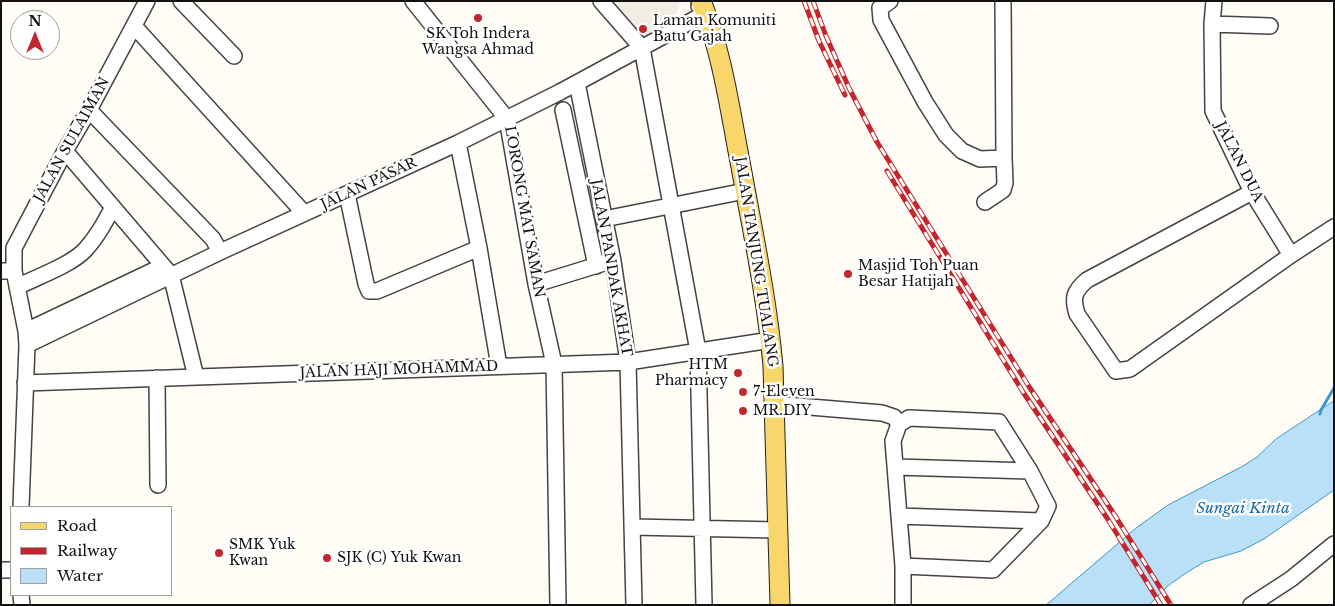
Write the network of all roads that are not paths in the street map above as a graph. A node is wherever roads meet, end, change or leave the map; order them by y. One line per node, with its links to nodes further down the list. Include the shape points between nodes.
1 (147, 1): 10 (street, JALAN SULAIMAN)
2 (181, 1): 13 (street)
3 (413, 1): 17 (street, LORONG MAT SAMAN)
4 (601, 1): 12 (street)
5 (1003, 1): 22 (street)
6 (1214, 1): 9 (street, JALAN DUA)
7 (700, 5): 12 (street, JALAN PASAR); 23 (main road, JALAN TANJUNG TUALANG, via 722,64)
8 (885, 5): 22 (street, via 881,20 946,135 962,151 980,159)
9 (1212, 24): 11 (street); 24 (street, JALAN DUA, via 1213,111)
10 (134, 26): 15 (street, JALAN SULAIMAN); 29 (street)
11 (1270, 26)
12 (642, 48): 14 (street, JALAN PASAR); 27 (street)
13 (234, 56)
14 (577, 83): 17 (street, JALAN PASAR); 18 (street, JALAN PANDAK AKHAT)
15 (89, 110): 21 (street, JALAN SULAIMAN); 33 (street, via 213,239)
16 (563, 110): 19 (street)
17 (507, 119): 20 (street, JALAN PASAR); 39 (street, LORONG MAT SAMAN)
18 (586, 127): 19 (street); 30 (street, JALAN PANDAK AKHAT)
19 (568, 131): 36 (street)
20 (458, 143): 25 (street, JALAN PASAR); 32 (street)
21 (65, 151): 28 (street); 37 (street, JALAN SULAIMAN, via 14,248)
22 (1004, 158): 26 (street, via 1003,190)
23 (745, 191): 27 (street); 42 (main road, JALAN TANJUNG TUALANG)
24 (1252, 192): 34 (street, JALAN DUA); 34 (street, via 1087,280 1074,294 1077,314 1116,371 1130,369)
25 (347, 194): 29 (street, JALAN PASAR); 32 (street, via 369,291 377,291)
26 (985, 202)
27 (671, 206): 30 (street); 43 (street)
28 (113, 207): 38 (street); 40 (street, via 84,251 70,262)
29 (304, 213): 33 (street, JALAN PASAR)
30 (604, 219): 35 (street, JALAN PANDAK AKHAT)
31 (1334, 227): 34 (street)
32 (479, 248): 46 (street)
33 (220, 252): 38 (street, JALAN PASAR)
34 (1291, 255)
35 (613, 261): 36 (street); 44 (street, JALAN PANDAK AKHAT)
36 (596, 266): 39 (street)
37 (8, 271): 40 (street, JALAN SULAIMAN)
38 (167, 271): 41 (street, JALAN PASAR); 47 (street)
39 (536, 284): 45 (street, LORONG MAT SAMAN)
40 (17, 287): 41 (street, JALAN SULAIMAN)
41 (26, 338): 49 (street, JALAN SULAIMAN)
42 (771, 340): 43 (street, JALAN HAJI MOHAMMAD); 50 (main road, JALAN TANJUNG TUALANG)
43 (698, 351): 44 (street, JALAN HAJI MOHAMMAD); 59 (street)
44 (628, 362): 45 (street, JALAN HAJI MOHAMMAD); 58 (street, JALAN PANDAK AKHAT)
45 (554, 364): 46 (street, JALAN HAJI MOHAMMAD); 64 (street, LORONG MAT SAMAN)
46 (499, 366): 47 (street, JALAN HAJI MOHAMMAD)
47 (196, 377): 48 (street, JALAN HAJI MOHAMMAD)
48 (157, 378): 49 (street, JALAN HAJI MOHAMMAD); 54 (street)
49 (26, 383): 55 (street, JALAN SULAIMAN)
50 (774, 404): 51 (street, via 882,413); 60 (main road, JALAN TANJUNG TUALANG)
51 (899, 424): 52 (street, via 893,440); 53 (street, via 909,418 1000,422)
52 (896, 467): 53 (street); 56 (street)
53 (1030, 471): 57 (street, via 1048,506)
54 (158, 486)
55 (21, 506)
56 (899, 516): 57 (street); 62 (street)
57 (1041, 521): 62 (street, via 993,570)
58 (632, 527): 59 (street); 65 (street, JALAN PANDAK AKHAT)
59 (702, 529): 60 (street); 66 (street)
60 (778, 530): 67 (main road, JALAN TANJUNG TUALANG)
61 (1334, 544): 63 (street)
62 (902, 566): 68 (street)
63 (1254, 604)
64 (558, 605)
65 (634, 605)
66 (704, 605)
67 (780, 605)
68 (903, 605)

